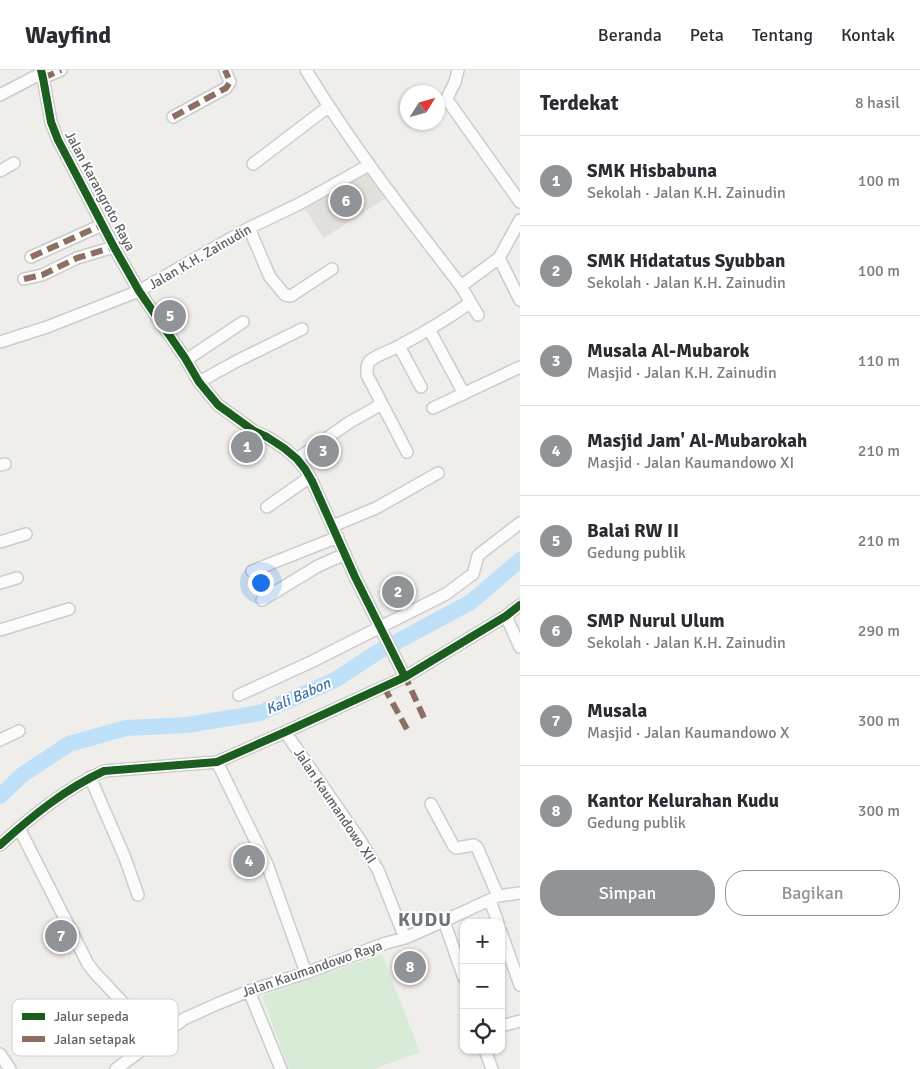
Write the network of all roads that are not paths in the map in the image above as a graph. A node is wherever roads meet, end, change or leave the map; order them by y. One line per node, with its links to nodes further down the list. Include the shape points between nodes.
1 (60, 70): 5 (street)
2 (225, 70): 8 (street, via 230,82 226,88)
3 (306, 70): 7 (street)
4 (458, 70): 13 (street, via 448,101)
5 (42, 74): 6 (street); 15 (street, Jalan Karangroto Raya, via 51,122 58,140)
6 (0, 96)
7 (328, 107): 10 (street); 11 (street)
8 (173, 117)
9 (14, 163): 12 (street)
10 (253, 164)
11 (368, 165): 16 (street, Jalan K.H. Zainudin); 22 (street)
12 (0, 170)
13 (520, 202)
14 (520, 220): 19 (street)
15 (102, 225): 17 (street, Jalan Karangroto Raya); 18 (street)
16 (249, 228): 20 (street, via 270,276 285,295 292,296); 23 (street, Jalan K.H. Zainudin)
17 (114, 247): 21 (street); 23 (street, Jalan Karangroto Raya)
18 (31, 257)
19 (499, 258): 22 (street); 24 (street)
20 (332, 269)
21 (24, 279)
22 (461, 286): 25 (street)
23 (139, 291): 30 (street); 32 (street, Jalan K.H. Zainudin)
24 (520, 300)
25 (470, 303): 26 (street); 29 (street)
26 (478, 315)
27 (243, 322): 32 (street)
28 (302, 329): 34 (street)
29 (429, 329): 31 (street); 36 (street)
30 (0, 342)
31 (399, 346): 35 (street); 37 (street, via 374,358 367,366 367,375)
32 (186, 360): 34 (street, Jalan K.H. Zainudin)
33 (520, 367): 36 (street)
34 (199, 382): 40 (street, Jalan K.H. Zainudin, via 218,405)
35 (421, 387)
36 (464, 394): 38 (street)
37 (382, 404): 39 (street); 40 (street)
38 (432, 408)
39 (407, 452)
40 (297, 459): 42 (street, Jalan K.H. Zainudin)
41 (438, 473): 45 (street)
42 (310, 477): 43 (street); 45 (street, Jalan K.H. Zainudin)
43 (267, 507)
44 (520, 523): 56 (street, via 478,556 473,574 446,594)
45 (335, 532): 48 (street, Jalan K.H. Zainudin); 49 (street)
46 (26, 534): 47 (street)
47 (0, 542)
48 (345, 554): 52 (street, via 318,566); 56 (street, Jalan K.H. Zainudin)
49 (252, 571)
50 (16, 578): 51 (street)
51 (0, 583)
52 (262, 600)
53 (520, 604): 55 (street)
54 (69, 610): 57 (street)
55 (506, 616): 58 (street); 59 (street)
56 (380, 627): 59 (street); 60 (street)
57 (0, 630)
58 (520, 647)
59 (404, 675): 62 (street)
60 (239, 695)
61 (20, 731): 63 (street)
62 (284, 732): 64 (street); 74 (street, Jalan Kaumandowo XII, via 378,870)
63 (0, 740)
64 (217, 762): 65 (street, via 104,771); 77 (street, via 267,864)
65 (90, 777): 67 (street, via 48,804); 70 (street)
66 (431, 804): 71 (street, via 456,848 477,847)
67 (19, 828): 68 (street); 80 (street, via 88,964)
68 (0, 844)
69 (520, 892): 71 (street, Jalan Kaumandowo Raya)
70 (138, 895)
71 (494, 898): 72 (street); 73 (street, Jalan Kaumandowo Raya)
72 (497, 919)
73 (444, 921): 74 (street, Jalan Kaumandowo Raya); 76 (street)
74 (405, 938): 77 (street, Jalan Kaumandowo Raya)
75 (505, 943): 78 (street)
76 (460, 967)
77 (306, 973): 79 (street, Jalan Kaumandowo Raya)
78 (520, 985)
79 (250, 991): 82 (street, Jalan Kaumandowo Raya); 87 (street)
80 (119, 999)
81 (520, 1021): 83 (street)
82 (178, 1023)
83 (505, 1025)
84 (487, 1054): 88 (street)
85 (134, 1056): 86 (street, Jalan Kaumandowo Raya)
86 (116, 1069)
87 (281, 1069)
88 (492, 1069)

